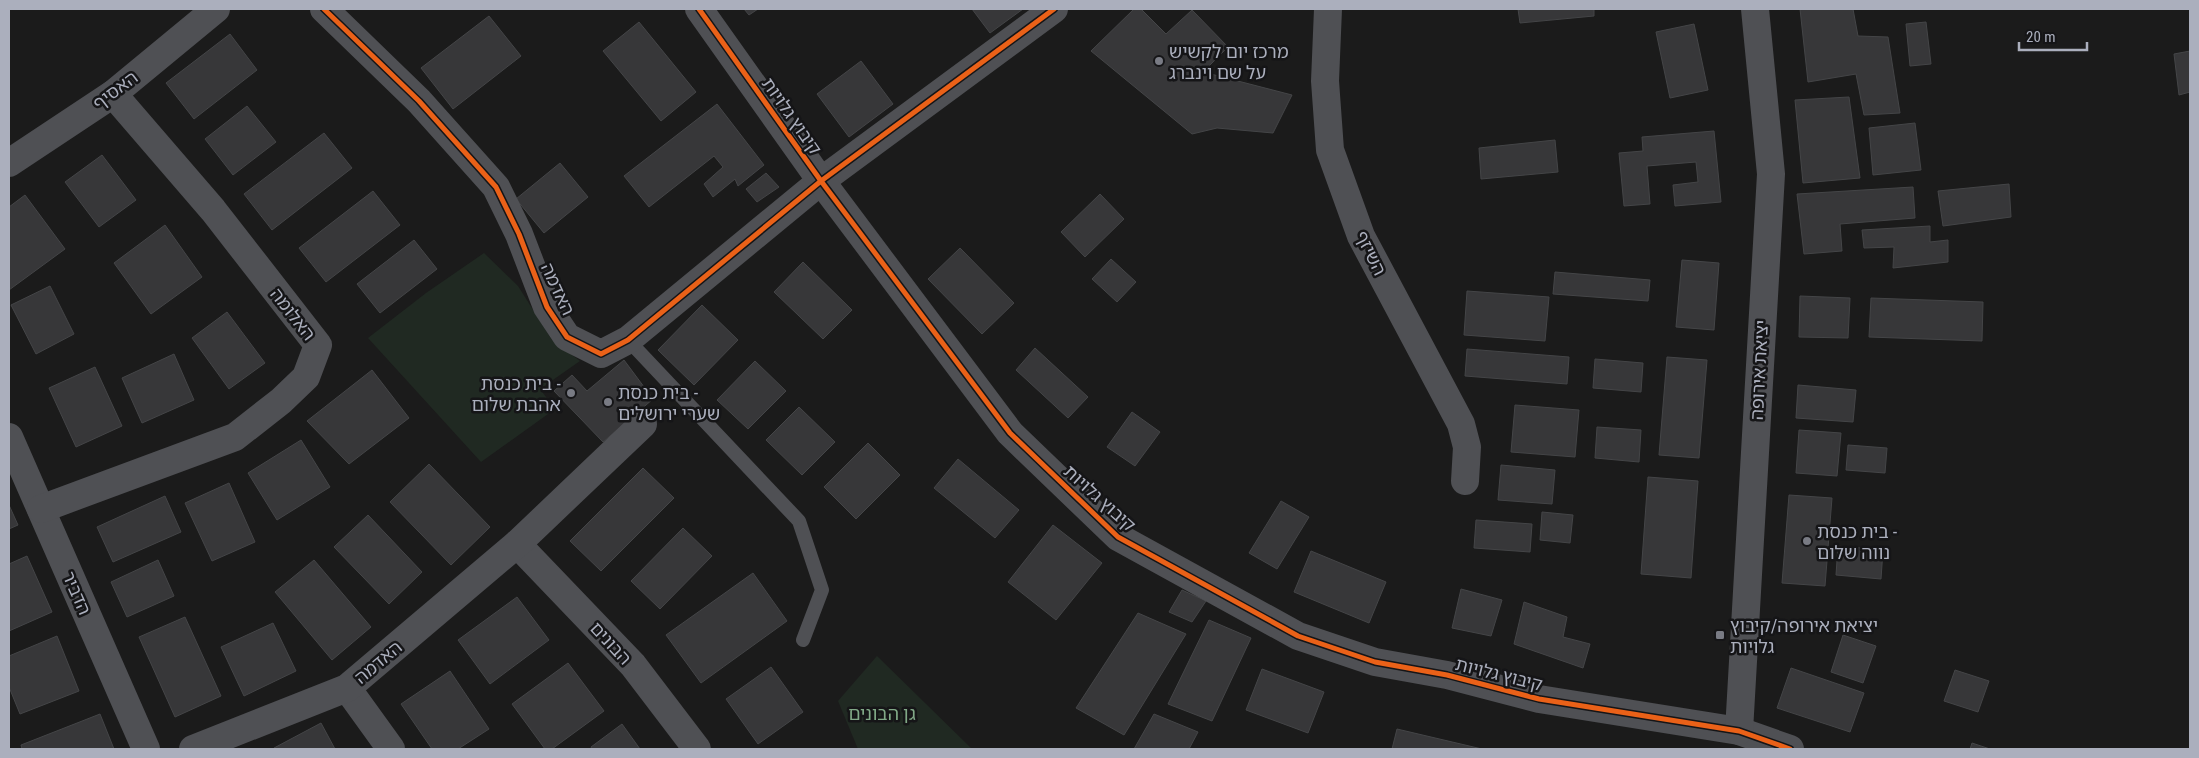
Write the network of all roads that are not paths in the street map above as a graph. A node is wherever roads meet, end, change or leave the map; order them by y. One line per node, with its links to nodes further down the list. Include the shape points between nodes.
1 (216, 9): 7 (street, האסיף)
2 (324, 9): 10 (street, האדמה, via 419,101 496,187 519,234 547,307 567,337 601,354)
3 (699, 9): 9 (street, קיבוץ גלויות)
4 (1054, 9): 9 (street, האדמה)
5 (1328, 9): 13 (street, השיזף, via 1325,81 1330,150 1361,236 1461,424 1467,447)
6 (1755, 9): 18 (street, יציאת אירופה, via 1771,174)
7 (113, 94): 8 (street, האסיף); 14 (street, האלומה, via 212,210 318,345 306,377 235,438)
8 (9, 163)
9 (821, 181): 10 (street, האדמה); 18 (street, קיבוץ גלויות, via 1010,433 1118,537 1298,636 1375,662 1447,675 1539,699)
10 (628, 340): 16 (lane, via 799,521 822,590)
11 (643, 424): 15 (street, האדמה)
12 (9, 437): 14 (street, הדביר)
13 (1465, 482)
14 (40, 509): 19 (street, הדביר)
15 (517, 544): 17 (street, האדמה); 22 (street, הבונים, via 633,665)
16 (803, 640)
17 (347, 688): 20 (street, האדמה); 21 (street)
18 (1739, 731): 23 (street, קיבוץ גלויות)
19 (146, 749)
20 (193, 749)
21 (391, 749)
22 (697, 749)
23 (1790, 749)

